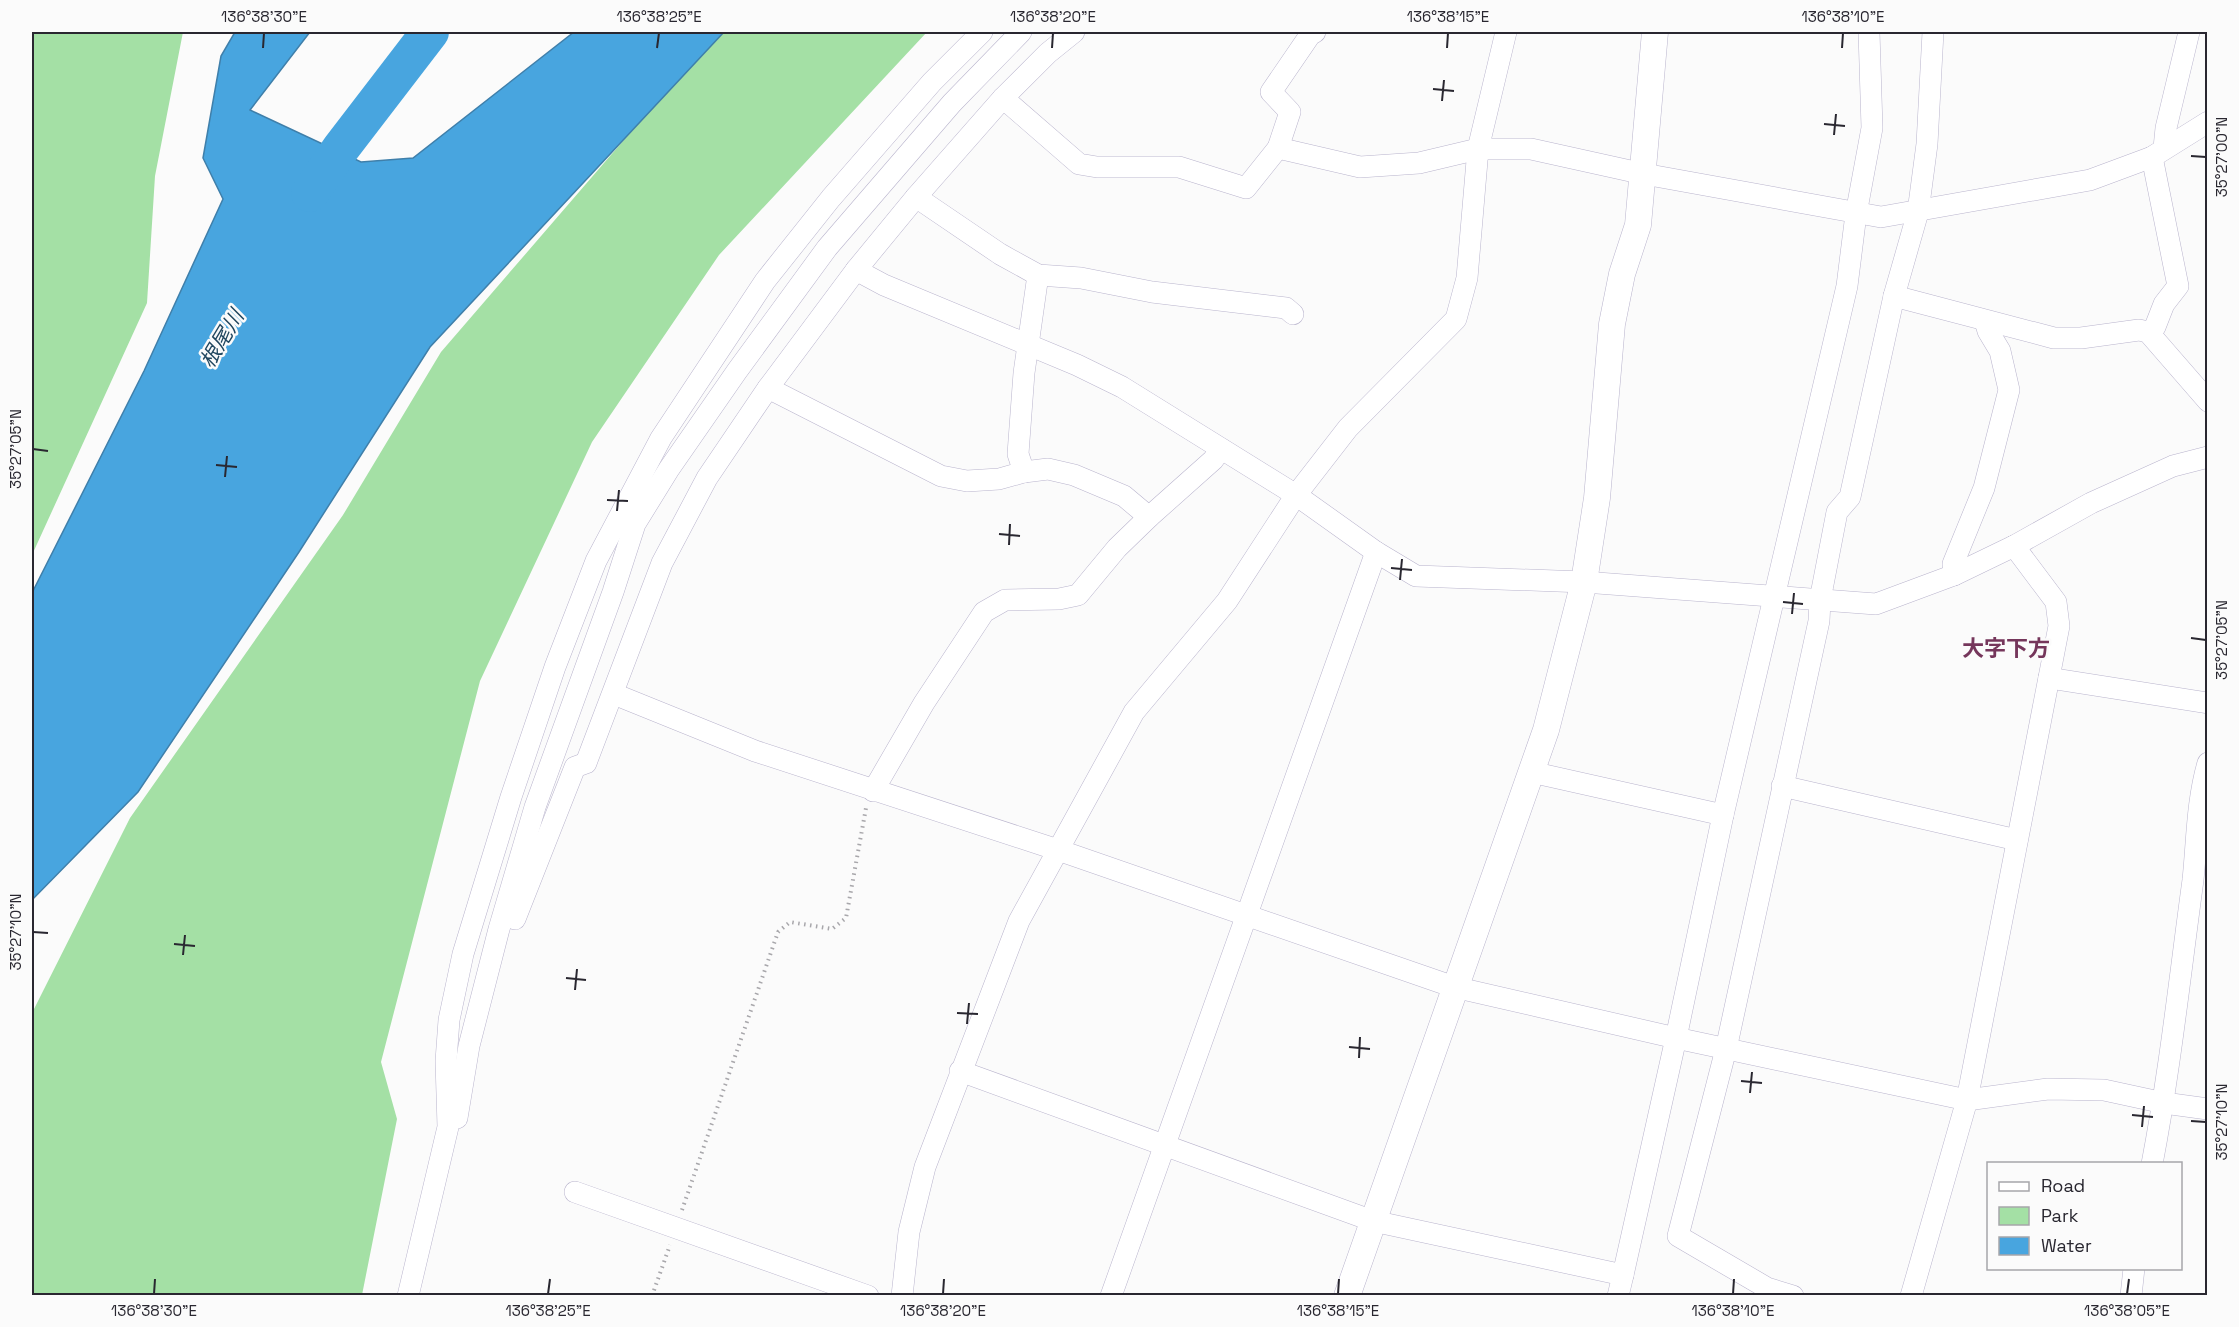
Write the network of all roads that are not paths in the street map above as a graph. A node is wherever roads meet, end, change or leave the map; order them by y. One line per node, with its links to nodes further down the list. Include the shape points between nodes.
1 (982, 32): 58 (street, via 932,82 765,281 661,438 596,561 511,796 463,954 449,1020)
2 (1021, 32): 50 (street, via 952,103 827,248 737,371 634,524 535,807)
3 (1074, 32): 10 (street)
4 (1316, 32): 12 (street, via 1270,92 1290,112)
5 (1506, 32): 13 (street)
6 (1655, 32): 15 (street)
7 (1869, 32): 18 (street, via 1872,128)
8 (1934, 32): 17 (street)
9 (2189, 32): 14 (street)
10 (1004, 98): 12 (street, via 1079,164 1179,167 1246,188); 16 (street)
11 (2208, 122): 14 (street)
12 (1278, 148): 13 (street, via 1360,167 1419,163)
13 (1478, 149): 15 (street, via 1531,149); 31 (street, via 1467,278 1456,319 1348,428)
14 (2158, 152): 17 (street, via 2090,180); 24 (street, via 2178,286 2164,304 2155,327)
15 (1644, 174): 18 (street); 36 (street, via 1638,225 1622,274 1612,324 1597,498)
16 (916, 197): 19 (street); 20 (street)
17 (1918, 212): 18 (street, via 1881,217); 21 (street)
18 (1856, 214): 37 (street, via 1847,286)
19 (856, 270): 25 (street); 26 (street)
20 (1038, 275): 22 (street, via 1286,308); 25 (street)
21 (1894, 296): 23 (street); 38 (street, via 1850,497 1837,512)
22 (1293, 314)
23 (1985, 321): 24 (street, via 2054,338); 35 (street, via 2000,351 2009,390 1984,488 1953,564)
24 (2148, 332): 27 (street)
25 (1027, 346): 28 (street, via 1122,387); 30 (street, via 1017,454)
26 (768, 388): 30 (street, via 941,476 967,481 999,479); 40 (street, via 707,478 662,563)
27 (2208, 401)
28 (1221, 449): 31 (street); 32 (street)
29 (2208, 457): 33 (street, via 2173,466 2091,503)
30 (1024, 472): 32 (street, via 1048,469 1074,475 1124,496)
31 (1296, 495): 34 (street); 48 (street, via 1227,602 1134,712)
32 (1149, 517): 45 (street, via 1078,595 1005,600 984,612 924,703)
33 (2014, 546): 35 (street); 39 (street, via 2056,602 2059,626)
34 (1376, 552): 36 (street, via 1416,576); 49 (street)
35 (1954, 575): 38 (street, via 1876,604)
36 (1584, 582): 37 (street); 43 (street, via 1555,699)
37 (1775, 596): 38 (street); 46 (street)
38 (1820, 600): 44 (street, via 1819,621)
39 (2049, 678): 41 (street); 47 (street)
40 (614, 694): 45 (street, via 755,751); 50 (street, via 586,763 575,767 514,920)
41 (2208, 703)
42 (2208, 763): 56 (street, via 2203,777)
43 (1531, 772): 46 (street); 51 (street)
44 (1782, 786): 47 (street); 53 (street)
45 (873, 791): 48 (street)
46 (1723, 815): 52 (street)
47 (2016, 840): 55 (street)
48 (1058, 850): 49 (street); 54 (street, via 1019,921)
49 (1245, 915): 51 (street); 59 (street)
50 (499, 929): 58 (street, via 469,1046 458,1117)
51 (1454, 987): 52 (street); 62 (street)
52 (1676, 1038): 53 (street); 64 (street)
53 (1726, 1049): 55 (street); 65 (street, via 1678,1236)
54 (960, 1071): 59 (street); 68 (street, via 925,1167 909,1232)
55 (1967, 1100): 56 (street, via 2048,1089 2104,1090); 73 (street)
56 (2164, 1103): 57 (street); 60 (street)
57 (2208, 1109)
58 (448, 1127): 66 (street)
59 (1163, 1144): 62 (street); 69 (street)
60 (2152, 1162)
61 (576, 1192): 67 (street)
62 (1373, 1221): 64 (street); 70 (street)
63 (2134, 1270): 74 (street)
64 (1623, 1275): 71 (street)
65 (1765, 1292): 72 (street)
66 (408, 1296)
67 (868, 1296)
68 (902, 1296)
69 (1111, 1296)
70 (1347, 1296)
71 (1618, 1296)
72 (1793, 1296)
73 (1911, 1296)
74 (2131, 1296)

